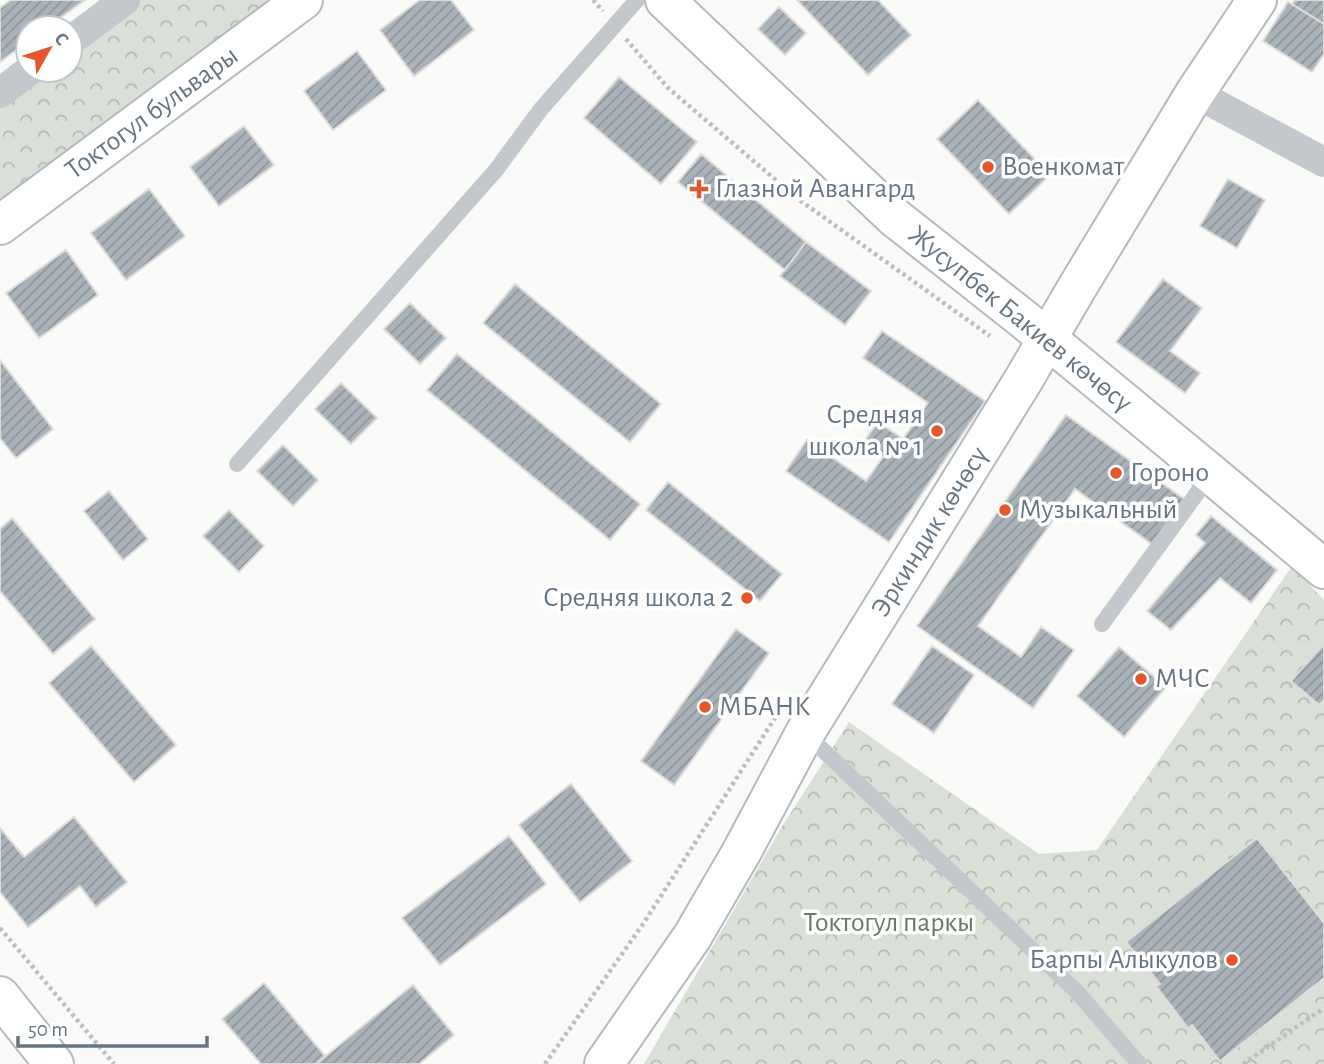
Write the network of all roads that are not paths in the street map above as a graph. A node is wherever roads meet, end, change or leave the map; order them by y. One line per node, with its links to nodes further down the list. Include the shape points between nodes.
1 (125, 0): 6 (street)
2 (303, 0): 11 (main road, Токтогул бульвары)
3 (637, 0): 13 (lane, via 541,109 496,170)
4 (665, 0): 12 (main road, Жусупбек Бакиев көчөсү, via 894,217)
5 (1257, 0): 9 (main road, Эркиндик көчөсү)
6 (84, 31)
7 (14, 82): 8 (street)
8 (0, 93)
9 (1195, 93): 10 (street); 12 (main road, Эркиндик көчөсү)
10 (1324, 162)
11 (0, 225)
12 (1047, 339): 14 (main road, Жусупбек Бакиев көчөсү); 17 (main road, Эркиндик көчөсү)
13 (237, 464)
14 (1211, 474): 15 (main road, Жусупбек Бакиев көчөсү); 16 (lane)
15 (1324, 569)
16 (1102, 624)
17 (792, 721): 20 (main road, Эркиндик көчөсү, via 741,853 692,937); 21 (lane, via 1079,993)
18 (0, 996): 19 (main road)
19 (54, 1064)
20 (604, 1064)
21 (1139, 1064)

